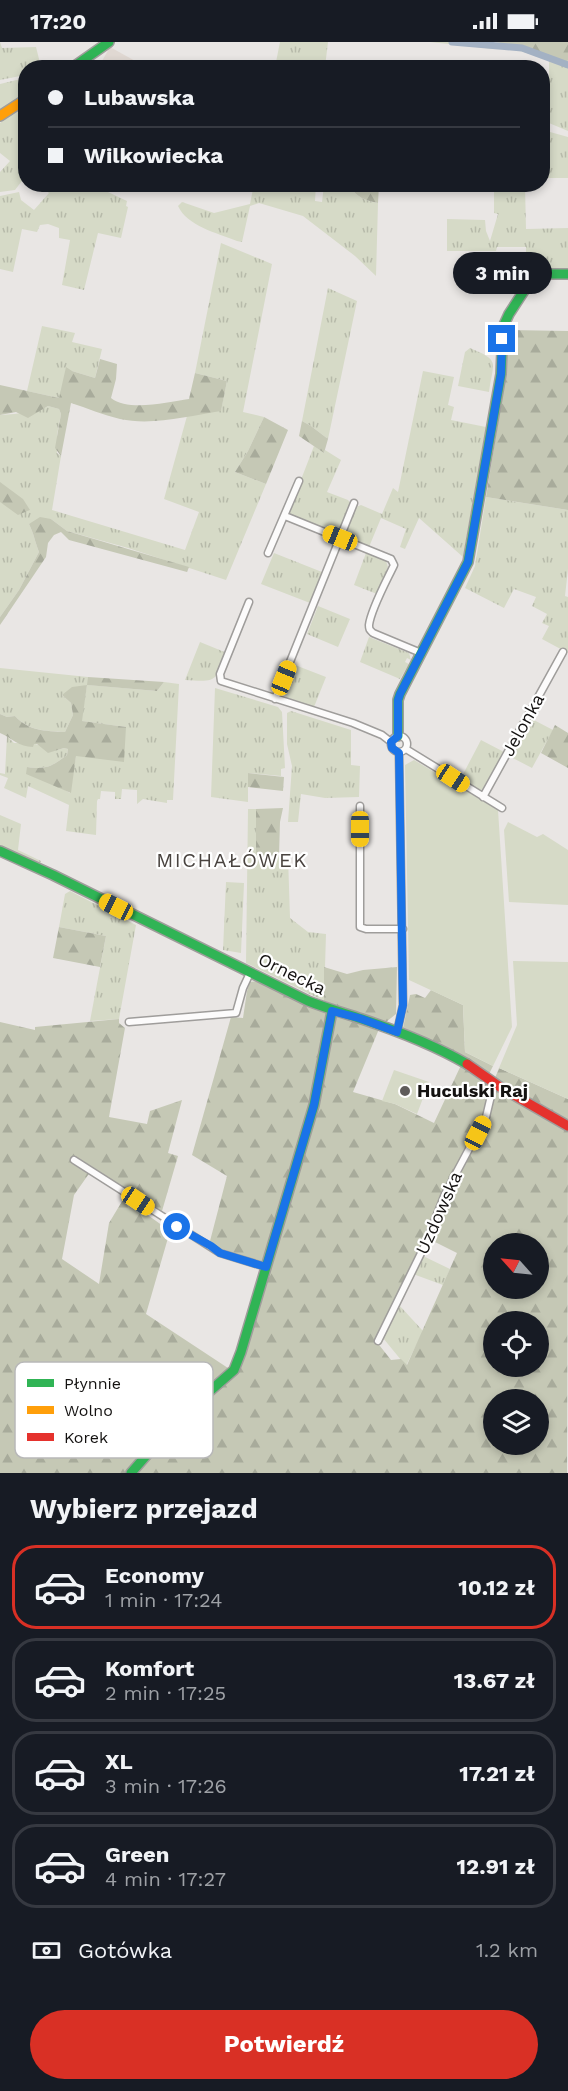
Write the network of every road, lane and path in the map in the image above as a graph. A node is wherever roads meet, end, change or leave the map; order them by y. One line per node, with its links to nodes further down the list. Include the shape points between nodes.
1 (109, 42): 2 (street)
2 (83, 60)
3 (18, 104): 4 (street)
4 (0, 116)
5 (568, 274): 12 (street, via 544,274 531,280 503,327 501,374 468,562)
6 (298, 481): 8 (street)
7 (354, 503): 9 (street)
8 (285, 516): 9 (street); 10 (street)
9 (340, 538): 12 (street, via 393,561 370,630); 14 (street)
10 (268, 553)
11 (249, 602): 14 (street, via 220,674 221,681)
12 (421, 652): 15 (street, via 398,700)
13 (563, 652): 18 (street, Jelonka)
14 (275, 699): 15 (street)
15 (394, 739): 16 (street, via 406,740); 17 (street, via 392,748)
16 (406, 749): 17 (street); 18 (street)
17 (399, 753): 22 (street)
18 (483, 797): 20 (street)
19 (360, 806): 22 (street, via 360,927)
20 (502, 808)
21 (0, 851): 23 (street, Ornecka)
22 (403, 929): 26 (street, via 403,1005)
23 (250, 973): 24 (street, Ornecka); 25 (street, via 236,1014)
24 (332, 1011): 26 (street, Ornecka); 30 (street, via 314,1105)
25 (129, 1022)
26 (397, 1032): 27 (street, Ornecka, via 468,1064)
27 (494, 1083): 28 (street, Ornecka); 31 (street, Uzdowska, via 486,1117 445,1194 426,1243)
28 (568, 1126)
29 (74, 1160): 30 (street, via 220,1253)
30 (266, 1267): 32 (street, via 234,1370)
31 (378, 1341)
32 (213, 1388)
33 (144, 1458): 34 (street)
34 (131, 1473)

